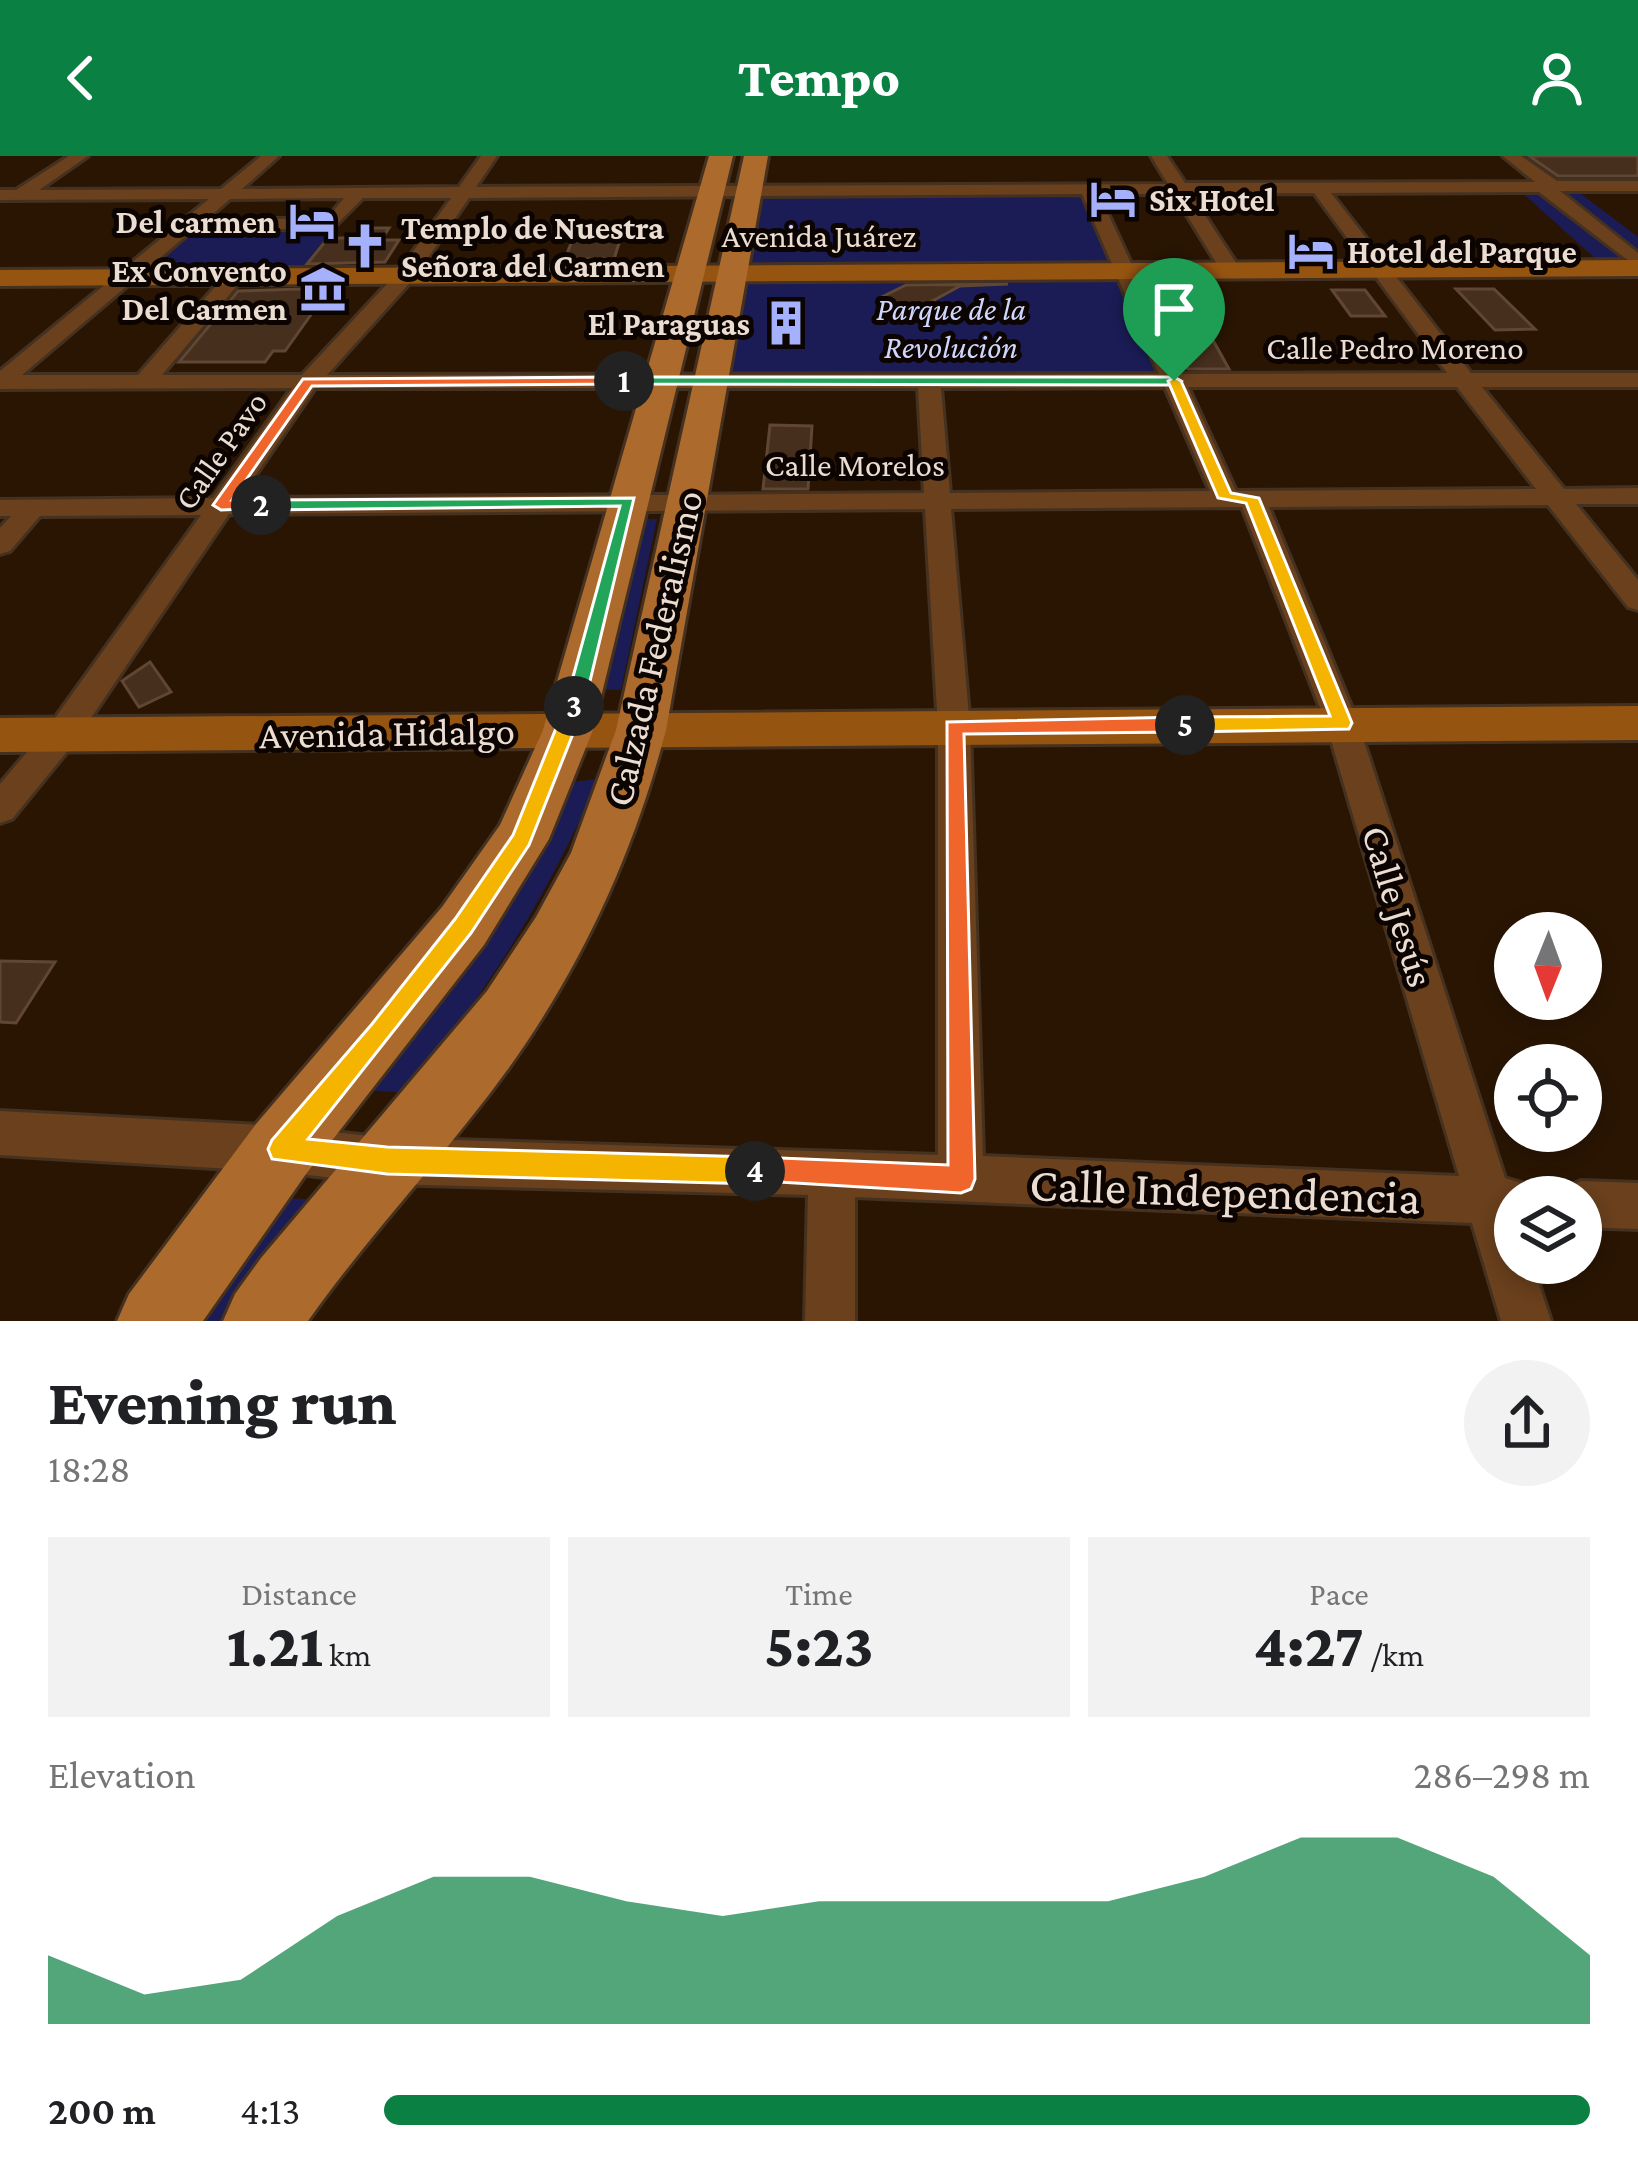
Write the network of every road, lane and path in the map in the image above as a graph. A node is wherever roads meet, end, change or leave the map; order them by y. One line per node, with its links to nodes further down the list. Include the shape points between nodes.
1 (80, 156): 20 (street)
2 (271, 156): 19 (street)
3 (489, 156): 17 (street, Calle Pavo)
4 (721, 156): 16 (main road, Calzada Federalismo)
5 (756, 156): 15 (main road, Calzada Federalismo)
6 (1160, 156): 14 (street)
7 (1511, 156): 9 (street)
8 (1362, 172): 12 (street)
9 (1547, 186): 10 (street); 12 (street); 23 (street)
10 (1638, 186)
11 (1318, 187): 12 (street); 14 (street); 25 (street)
12 (1377, 187)
13 (1088, 189): 14 (street); 15 (street, via 951,181); 26 (street, Calle Jesús)
14 (1182, 189): 24 (street)
15 (749, 190): 16 (street); 28 (main road, Calzada Federalismo)
16 (712, 191): 17 (street); 27 (main road, Calzada Federalismo)
17 (464, 192): 18 (street); 29 (street, Calle Pavo)
18 (358, 193): 19 (street); 22 (street, via 332,224)
19 (226, 194): 20 (street); 22 (street)
20 (10, 195): 21 (street)
21 (0, 208)
22 (189, 224): 31 (street)
23 (1638, 265): 25 (main road, Avenida Juárez)
24 (1230, 269): 25 (main road, Avenida Juárez); 26 (main road, Avenida Juárez)
25 (1376, 269): 33 (street)
26 (1124, 270): 28 (main road, Avenida Juárez); 38 (street, Calle Jesús)
27 (687, 271): 28 (main road, Avenida Juárez); 29 (main road, Avenida Juárez); 35 (main road, Calzada Federalismo)
28 (734, 271): 36 (main road, Calzada Federalismo)
29 (406, 274): 30 (main road, Avenida Juárez); 41 (street, Calle Pavo)
30 (236, 276): 31 (main road, Avenida Juárez); 40 (street)
31 (125, 277): 32 (main road, Avenida Juárez); 39 (street)
32 (0, 278)
33 (1466, 380): 34 (street, Calle Pedro Moreno); 38 (street, Calle Pedro Moreno); 42 (street)
34 (1638, 380)
35 (663, 381): 36 (street, Calle Pedro Moreno); 41 (street, Calle Pedro Moreno); 46 (main road, Calzada Federalismo)
36 (712, 381): 37 (street, Calle Pedro Moreno); 47 (main road, Calzada Federalismo)
37 (929, 381): 38 (street, Calle Pedro Moreno); 45 (street)
38 (1174, 381): 44 (street, Calle Jesús)
39 (0, 382): 40 (street, Calle Pedro Moreno)
40 (144, 382): 41 (street, Calle Pedro Moreno)
41 (308, 382): 48 (street, Calle Pavo)
42 (1560, 496): 43 (street, Calle Morelos); 44 (street, Calle Morelos); 52 (street)
43 (1638, 496)
44 (1239, 498): 45 (street, Calle Morelos); 53 (street, Calle Jesús)
45 (938, 500): 47 (street, Calle Morelos); 55 (street)
46 (629, 501): 47 (street, Calle Morelos); 48 (street, Calle Morelos); 56 (main road, Calzada Federalismo)
47 (687, 501): 57 (main road, Calzada Federalismo)
48 (221, 505): 50 (street, Calle Morelos); 58 (street, Calle Pavo)
49 (0, 508): 50 (street, Calle Morelos)
50 (33, 508): 51 (street)
51 (0, 545)
52 (1638, 600)
53 (1342, 723): 54 (main road, Avenida Hidalgo); 55 (main road, Avenida Hidalgo); 66 (street, Calle Jesús)
54 (1638, 723)
55 (954, 727): 57 (main road, Avenida Hidalgo); 65 (street)
56 (568, 730): 57 (main road, Avenida Hidalgo); 58 (main road, Avenida Hidalgo); 62 (main road, Calzada Federalismo, via 521,839 463,926)
57 (641, 730): 63 (main road, Calzada Federalismo, via 602,851 554,945 483,1048)
58 (62, 734): 59 (main road, Avenida Hidalgo); 60 (street, Calle Pavo)
59 (0, 735)
60 (0, 809)
61 (0, 1133): 62 (street, Calle Independencia)
62 (281, 1149): 63 (street, Calle Independencia); 71 (main road, Calzada Federalismo)
63 (387, 1161): 64 (street, Calle Independencia); 72 (main road, Calzada Federalismo)
64 (832, 1173): 65 (street, Calle Independencia); 73 (street)
65 (961, 1179): 67 (street, Calle Independencia)
66 (1494, 1181)
67 (1494, 1202)
68 (1602, 1205): 69 (street)
69 (1638, 1206)
70 (1518, 1284): 74 (street, Calle Jesús)
71 (156, 1321)
72 (262, 1321)
73 (830, 1321)
74 (1526, 1321)

